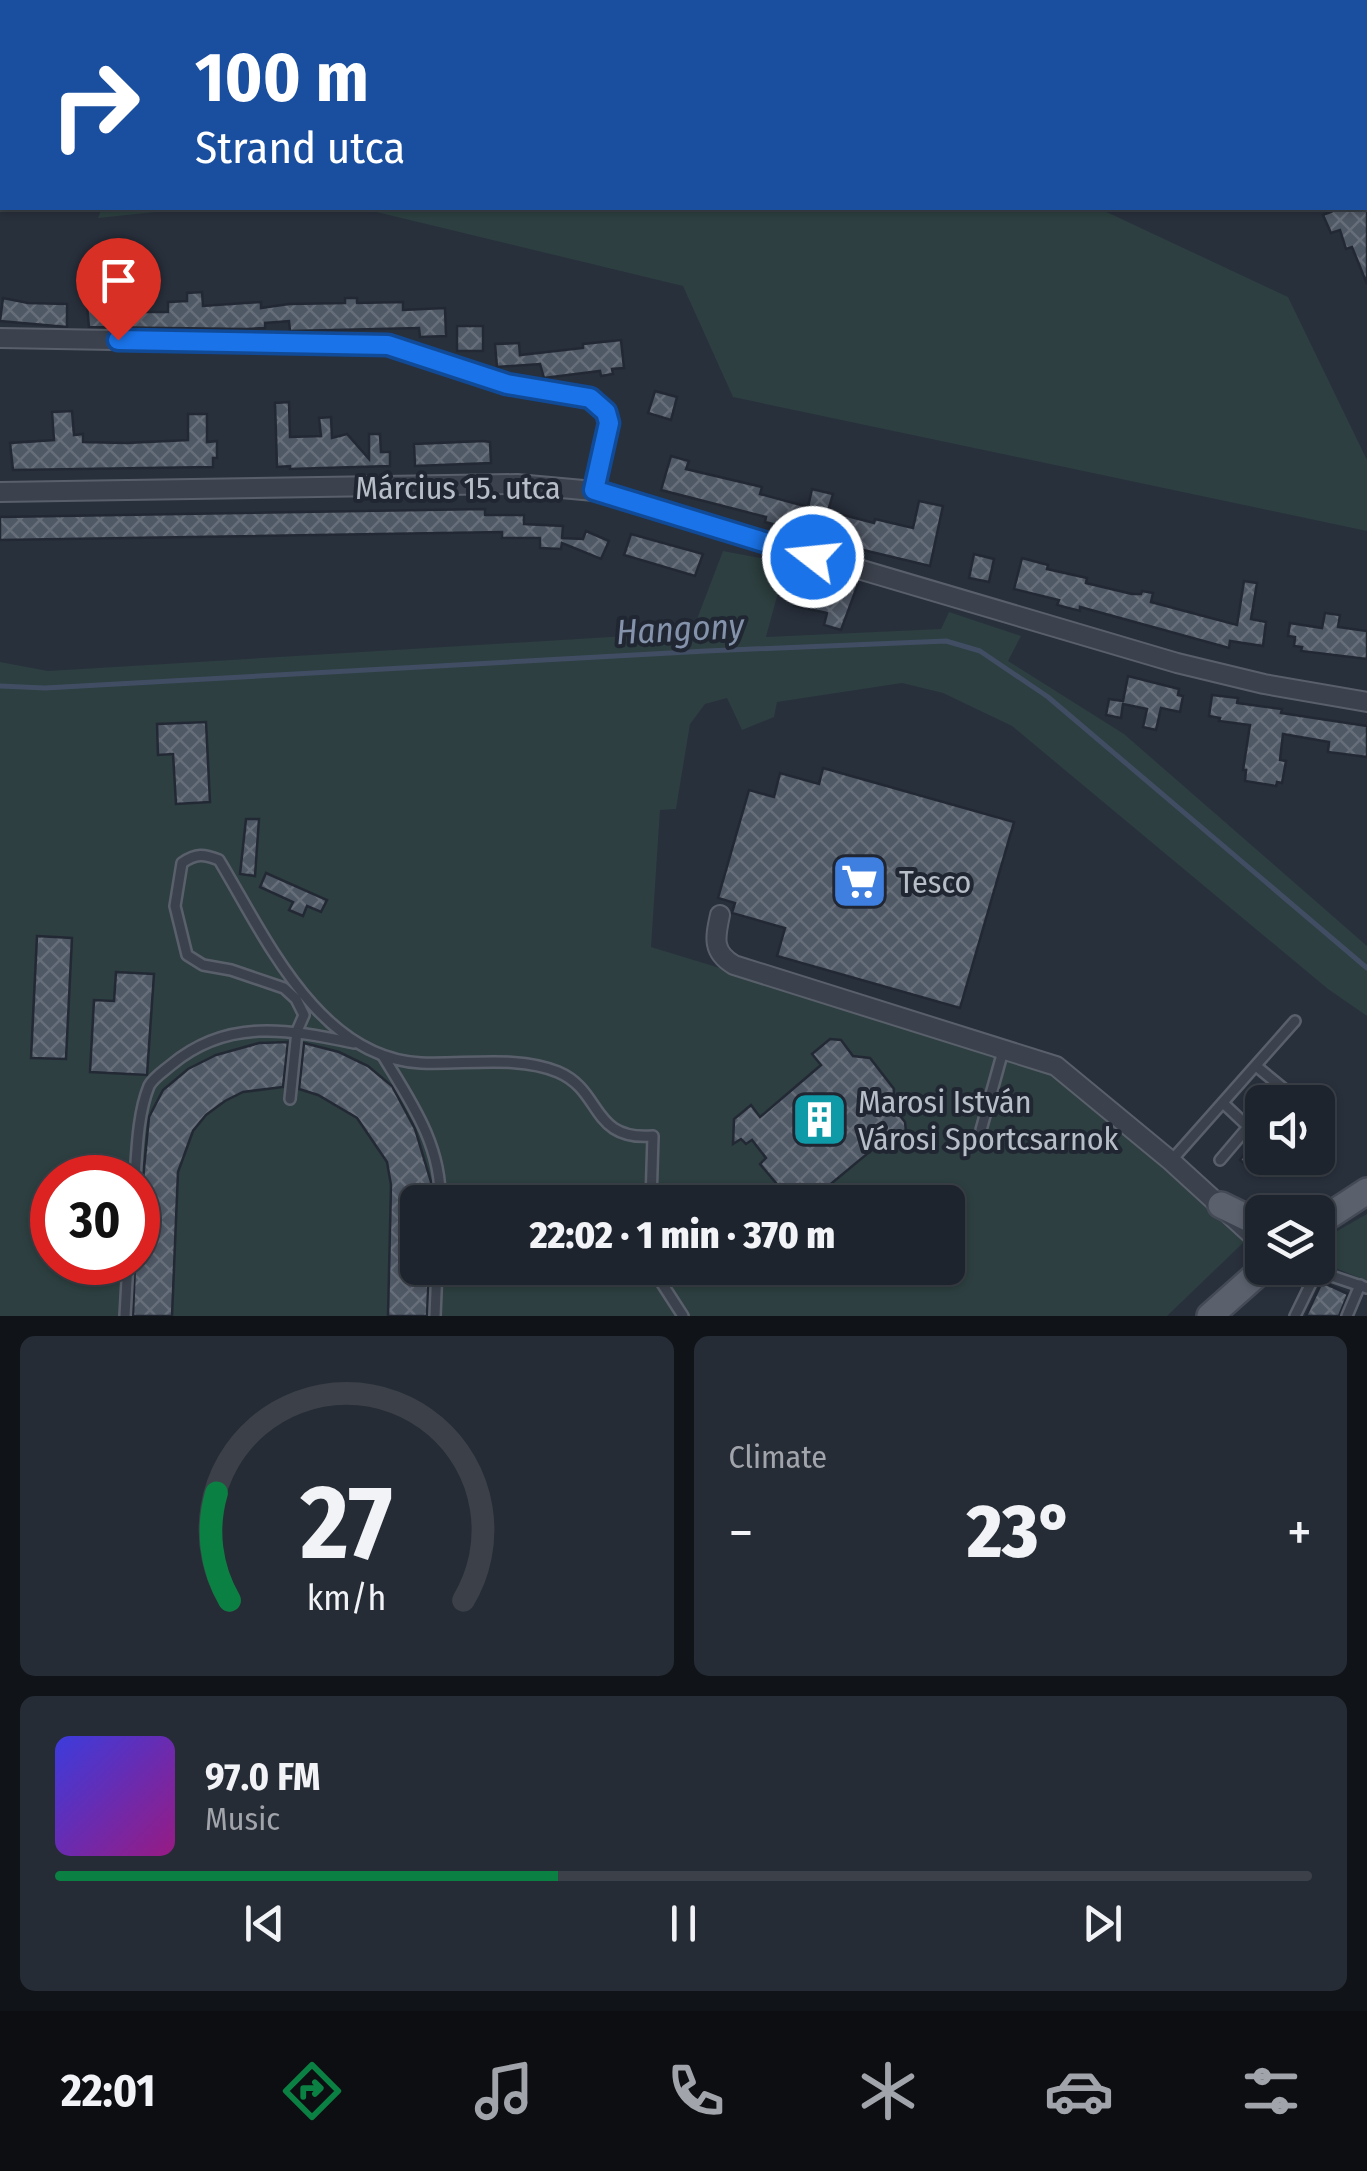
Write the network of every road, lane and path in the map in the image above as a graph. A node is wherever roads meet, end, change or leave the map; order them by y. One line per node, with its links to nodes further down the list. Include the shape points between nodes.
1 (0, 338): 2 (street, via 388,345 507,384 599,404 609,423)
2 (594, 490): 3 (street, Március 15. utca, via 517,484); 4 (street, Március 15. utca, via 1177,663)
3 (0, 492)
4 (1367, 702)
5 (720, 915): 9 (street, via 716,947 734,966)
6 (1295, 1021): 11 (lane)
7 (298, 1031): 8 (lane); 8 (lane, via 304,1015 284,988 186,955 175,906 182,863 193,855 219,860 272,956); 13 (lane); 18 (lane, via 248,1030 193,1046 150,1083)
8 (357, 1043): 10 (lane)
9 (1004, 1048): 16 (lane); 20 (street, via 1066,1073)
10 (382, 1056): 21 (lane, via 426,1129); 22 (lane, via 556,1070 622,1135 653,1136)
11 (1256, 1066): 12 (lane); 14 (lane)
12 (1279, 1085)
13 (290, 1099)
14 (1223, 1103): 15 (lane); 20 (lane)
15 (1245, 1124)
16 (982, 1130)
17 (1245, 1131): 19 (lane)
18 (137, 1155)
19 (1220, 1160)
20 (1171, 1161): 25 (street)
21 (438, 1185)
22 (652, 1185)
23 (1364, 1193): 24 (main road); 26 (main road)
24 (1335, 1202)
25 (1222, 1205): 27 (main road); 28 (street)
26 (1335, 1212)
27 (1245, 1216)
28 (1245, 1227)
29 (127, 1285): 34 (lane)
30 (436, 1285): 35 (lane)
31 (663, 1285): 36 (lane)
32 (1245, 1285): 37 (main road)
33 (1363, 1286): 38 (lane, via 1317,1270); 39 (lane)
34 (126, 1316)
35 (435, 1316)
36 (683, 1316)
37 (1210, 1316)
38 (1295, 1316)
39 (1347, 1316)

